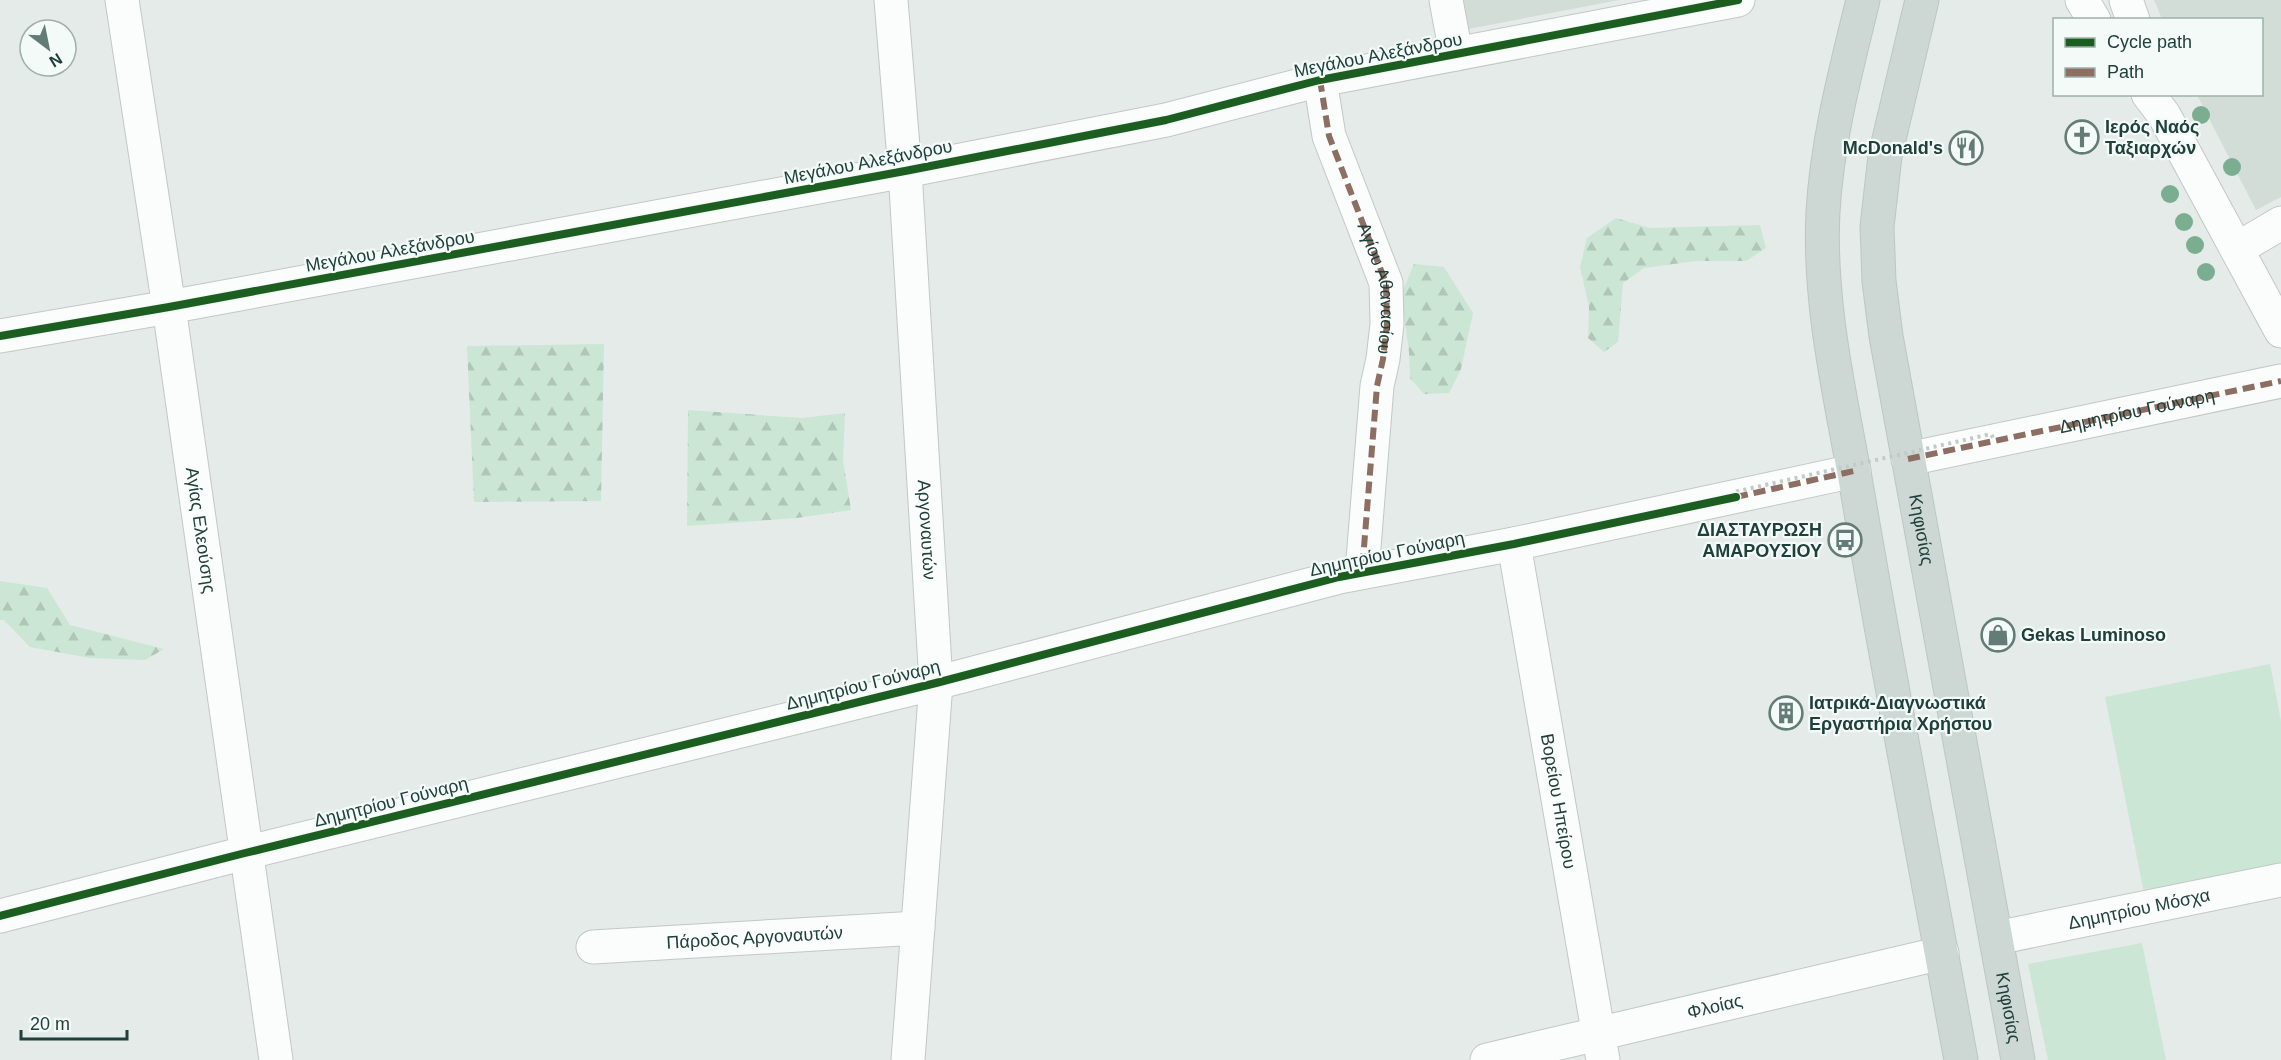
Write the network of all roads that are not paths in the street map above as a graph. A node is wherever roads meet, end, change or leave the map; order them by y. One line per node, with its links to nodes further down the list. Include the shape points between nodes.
1 (122, 0): 17 (street, Αγίας Ελεούσης)
2 (891, 0): 14 (street, Αργοναυτών)
3 (1446, 0): 11 (street)
4 (1738, 0): 11 (street, Μεγάλου Αλεξάνδρου)
5 (1863, 0): 22 (main road, via 1831,141 1823,212 1823,273 1831,342)
6 (2082, 0): 9 (street)
7 (2126, 0): 10 (street)
8 (1923, 5): 21 (main road, Κηφισίας, via 1885,156 1877,227 1879,281)
9 (2093, 18)
10 (2132, 18)
11 (1456, 54): 12 (street, Μεγάλου Αλεξάνδρου)
12 (1320, 81): 14 (street, Μεγάλου Αλεξάνδρου, via 1166,120); 24 (street, Αγίου Αθανασίου, via 1329,136 1386,283 1387,324 1377,386)
13 (2157, 101): 16 (street)
14 (904, 171): 17 (street, Μεγάλου Αλεξάνδρου); 25 (street, Αργοναυτών)
15 (2281, 223): 16 (street)
16 (2237, 249): 18 (street)
17 (169, 307): 19 (street, Μεγάλου Αλεξάνδρου); 26 (street, Αγίας Ελεούσης)
18 (2281, 331)
19 (0, 336)
20 (2281, 381): 21 (street, Δημητρίου Γούναρη)
21 (1908, 459): 30 (main road, Κηφισίας)
22 (1854, 471): 23 (street, Δημητρίου Γούναρη); 32 (main road)
23 (1514, 544): 24 (street, Δημητρίου Γούναρη); 33 (street, Βορείου Ηπείρου)
24 (1362, 572): 25 (street, Δημητρίου Γούναρη)
25 (936, 683): 26 (street, Δημητρίου Γούναρη); 29 (street, Αργοναυτών)
26 (246, 853): 28 (street, Δημητρίου Γούναρη); 34 (street, Αγίας Ελεούσης)
27 (2281, 880): 30 (street, Δημητρίου Μόσχα)
28 (0, 916)
29 (918, 928): 31 (street, Πάροδος Αργοναυτών); 35 (street, Αργοναυτών)
30 (1996, 938): 38 (main road, Κηφισίας)
31 (592, 947)
32 (1942, 953): 33 (street, Φλοίας); 37 (main road)
33 (1601, 1047): 36 (street, Φλοίας)
34 (276, 1060)
35 (908, 1060)
36 (1487, 1060)
37 (1961, 1060)
38 (2018, 1060)

